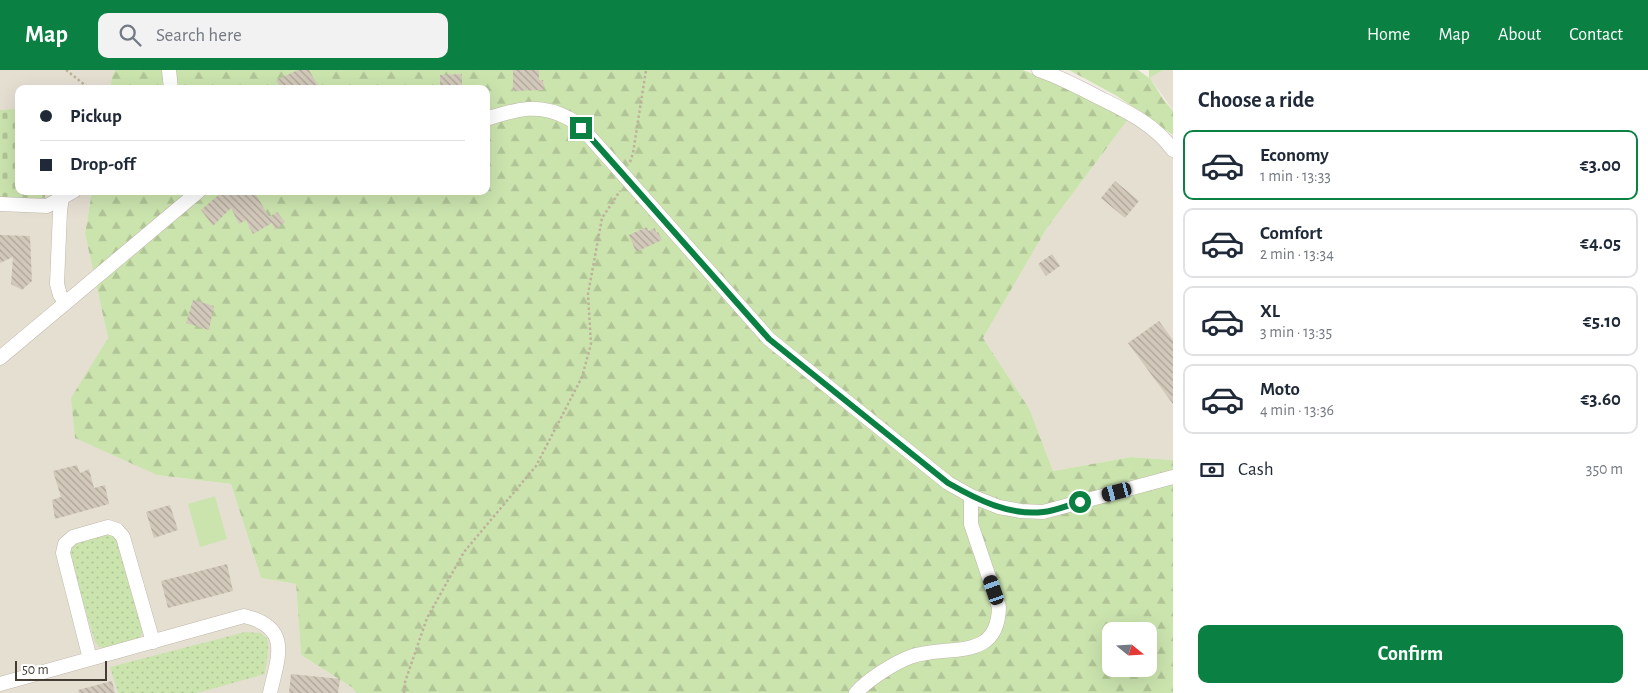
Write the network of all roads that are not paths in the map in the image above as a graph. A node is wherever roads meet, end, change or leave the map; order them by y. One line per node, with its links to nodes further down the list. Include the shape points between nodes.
1 (169, 70): 3 (street)
2 (1039, 70): 5 (street, via 1132,114 1152,128)
3 (171, 85)
4 (490, 118): 12 (street, via 518,108 534,108 571,120 590,137 769,339 948,483)
5 (1173, 150)
6 (68, 195): 8 (street, via 46,206); 9 (street, via 57,284)
7 (194, 195): 9 (street)
8 (0, 204)
9 (66, 302): 10 (street)
10 (0, 358)
11 (1173, 477): 12 (street, via 1043,512 1021,512)
12 (972, 496): 17 (street, via 970,524 999,606 995,628 977,647 911,656 880,673)
13 (153, 642): 14 (street); 14 (street, via 123,537 108,527 73,537 65,544 62,553); 16 (street, via 244,616 266,623 278,640 279,653)
14 (90, 659): 15 (street)
15 (0, 684)
16 (270, 693)
17 (856, 693)

